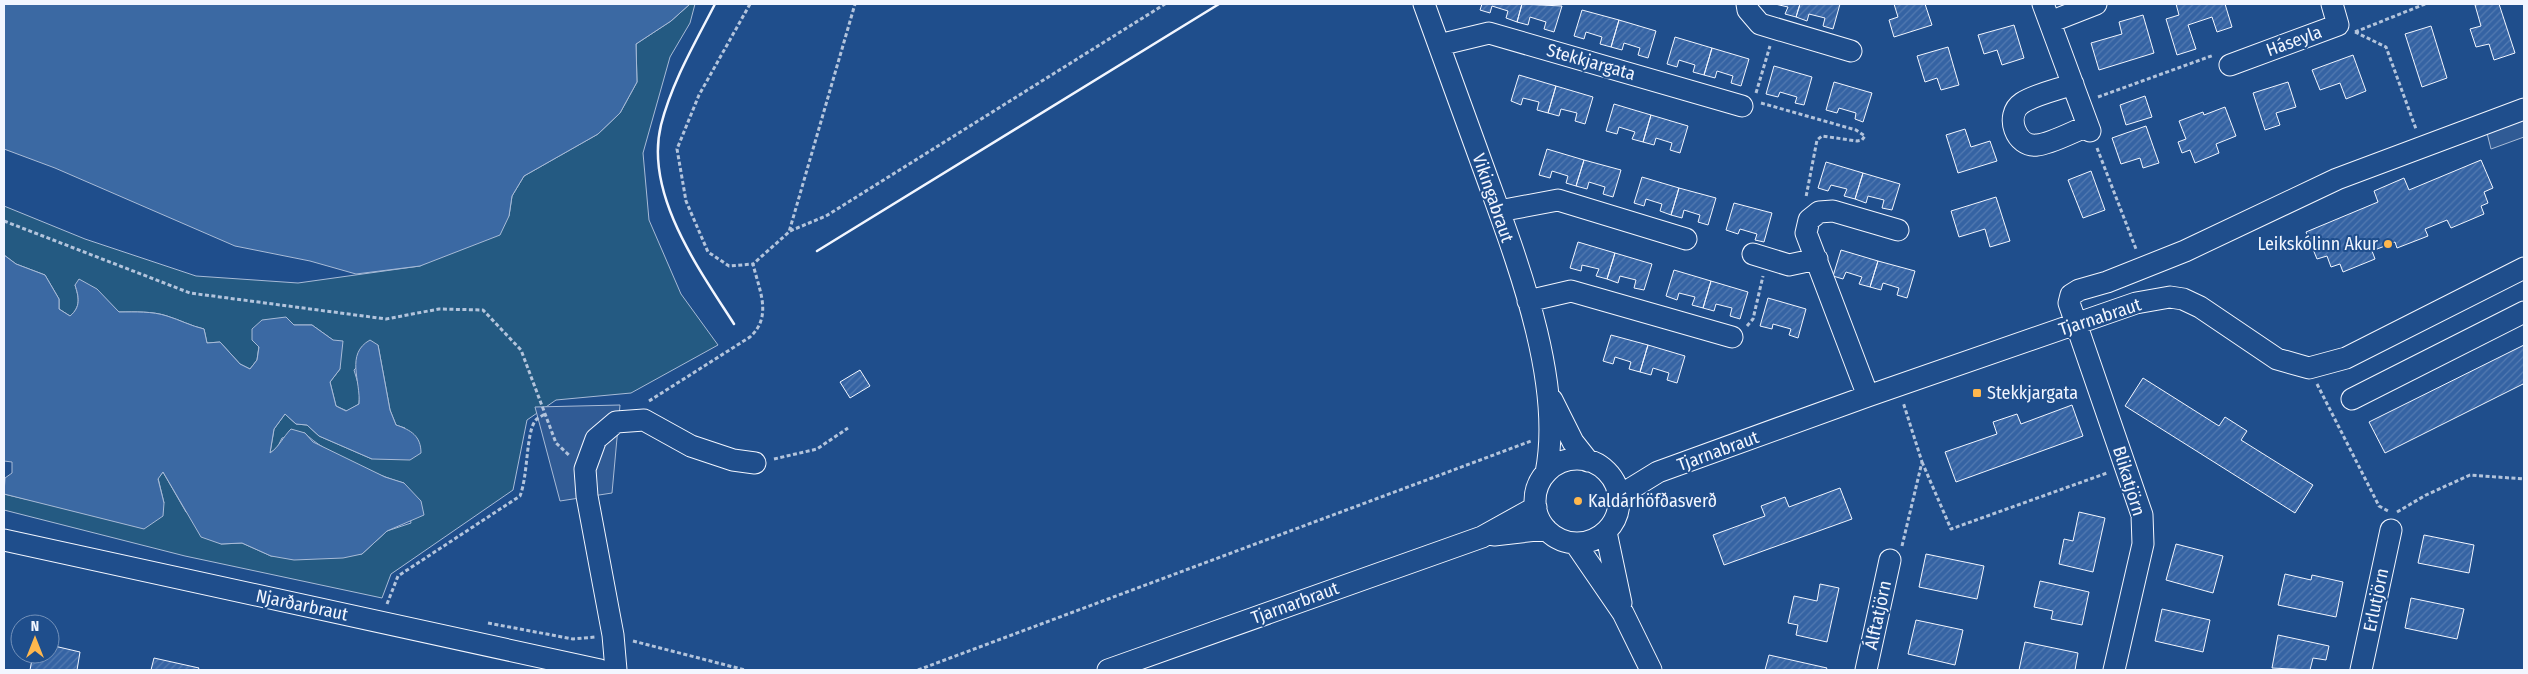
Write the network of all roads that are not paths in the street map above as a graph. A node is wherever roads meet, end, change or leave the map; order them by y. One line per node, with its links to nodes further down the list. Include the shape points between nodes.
1 (1424, 4): 6 (street, Vikingabraut)
2 (1747, 4): 7 (street, via 1760,24)
3 (2096, 4): 5 (street)
4 (2332, 4): 8 (street, Háseyla, via 2347,28)
5 (2047, 13): 9 (street)
6 (1439, 45): 10 (street, Stekkjargata, via 1488,33); 12 (street, Vikingabraut)
7 (1851, 51)
8 (2230, 64)
9 (2076, 94): 9 (street, via 2021,104 2014,116 2014,130 2023,141 2037,145 2089,129)
10 (1742, 106)
11 (2524, 109): 20 (street, Blikatjörn, via 2337,179 2185,251 2079,290 2071,295 2070,303)
12 (1499, 212): 14 (street, via 1558,200); 18 (street, Vikingabraut)
13 (1898, 230): 16 (street, via 1833,212 1820,212 1809,220 1806,233)
14 (1686, 239)
15 (1760, 256): 16 (street, via 1789,265)
16 (1817, 259): 23 (street)
17 (2524, 268): 20 (street, Tjarnabraut, via 2346,358 2309,368 2277,359 2183,299 2170,297 2136,303)
18 (1528, 301): 21 (street, via 1571,291); 22 (street, Vikingabraut)
19 (2524, 312): 24 (street)
20 (2077, 324): 23 (street, Tjarnabraut); 45 (street, Blikatjörn, via 2142,515 2143,544)
21 (1732, 337)
22 (1550, 396): 25 (street, Vikingabraut, via 1573,442); 28 (street, Vikingabraut)
23 (1868, 396): 27 (street, Tjarnabraut)
24 (2352, 399)
25 (1588, 461): 28 (street, via 1565,461); 29 (street)
26 (755, 463): 41 (street, via 733,460 691,446 644,420 616,422 596,439 585,469 587,496 613,636)
27 (1658, 472): 29 (street, Tjarnabraut); 30 (street, Tjarnabraut)
28 (1546, 473): 31 (street, via 1539,484)
29 (1608, 473): 30 (street)
30 (1619, 496): 34 (street, via 1616,515)
31 (1536, 507): 32 (street); 35 (street, Tjarnarbraut)
32 (1546, 529): 35 (street, Tjarnarbraut); 37 (street, via 1564,541)
33 (2391, 530): 46 (street, Erlutjörn)
34 (1606, 532): 37 (street, via 1586,542); 39 (street)
35 (1482, 536): 42 (street, Tjarnarbraut)
36 (4, 540): 40 (street, Njarðarbraut)
37 (1575, 543): 39 (street)
38 (1890, 560): 44 (street, Álftatjörn)
39 (1623, 613): 43 (street)
40 (600, 670)
41 (616, 670)
42 (1108, 670)
43 (1650, 670)
44 (1866, 670)
45 (2114, 670)
46 (2362, 670)

